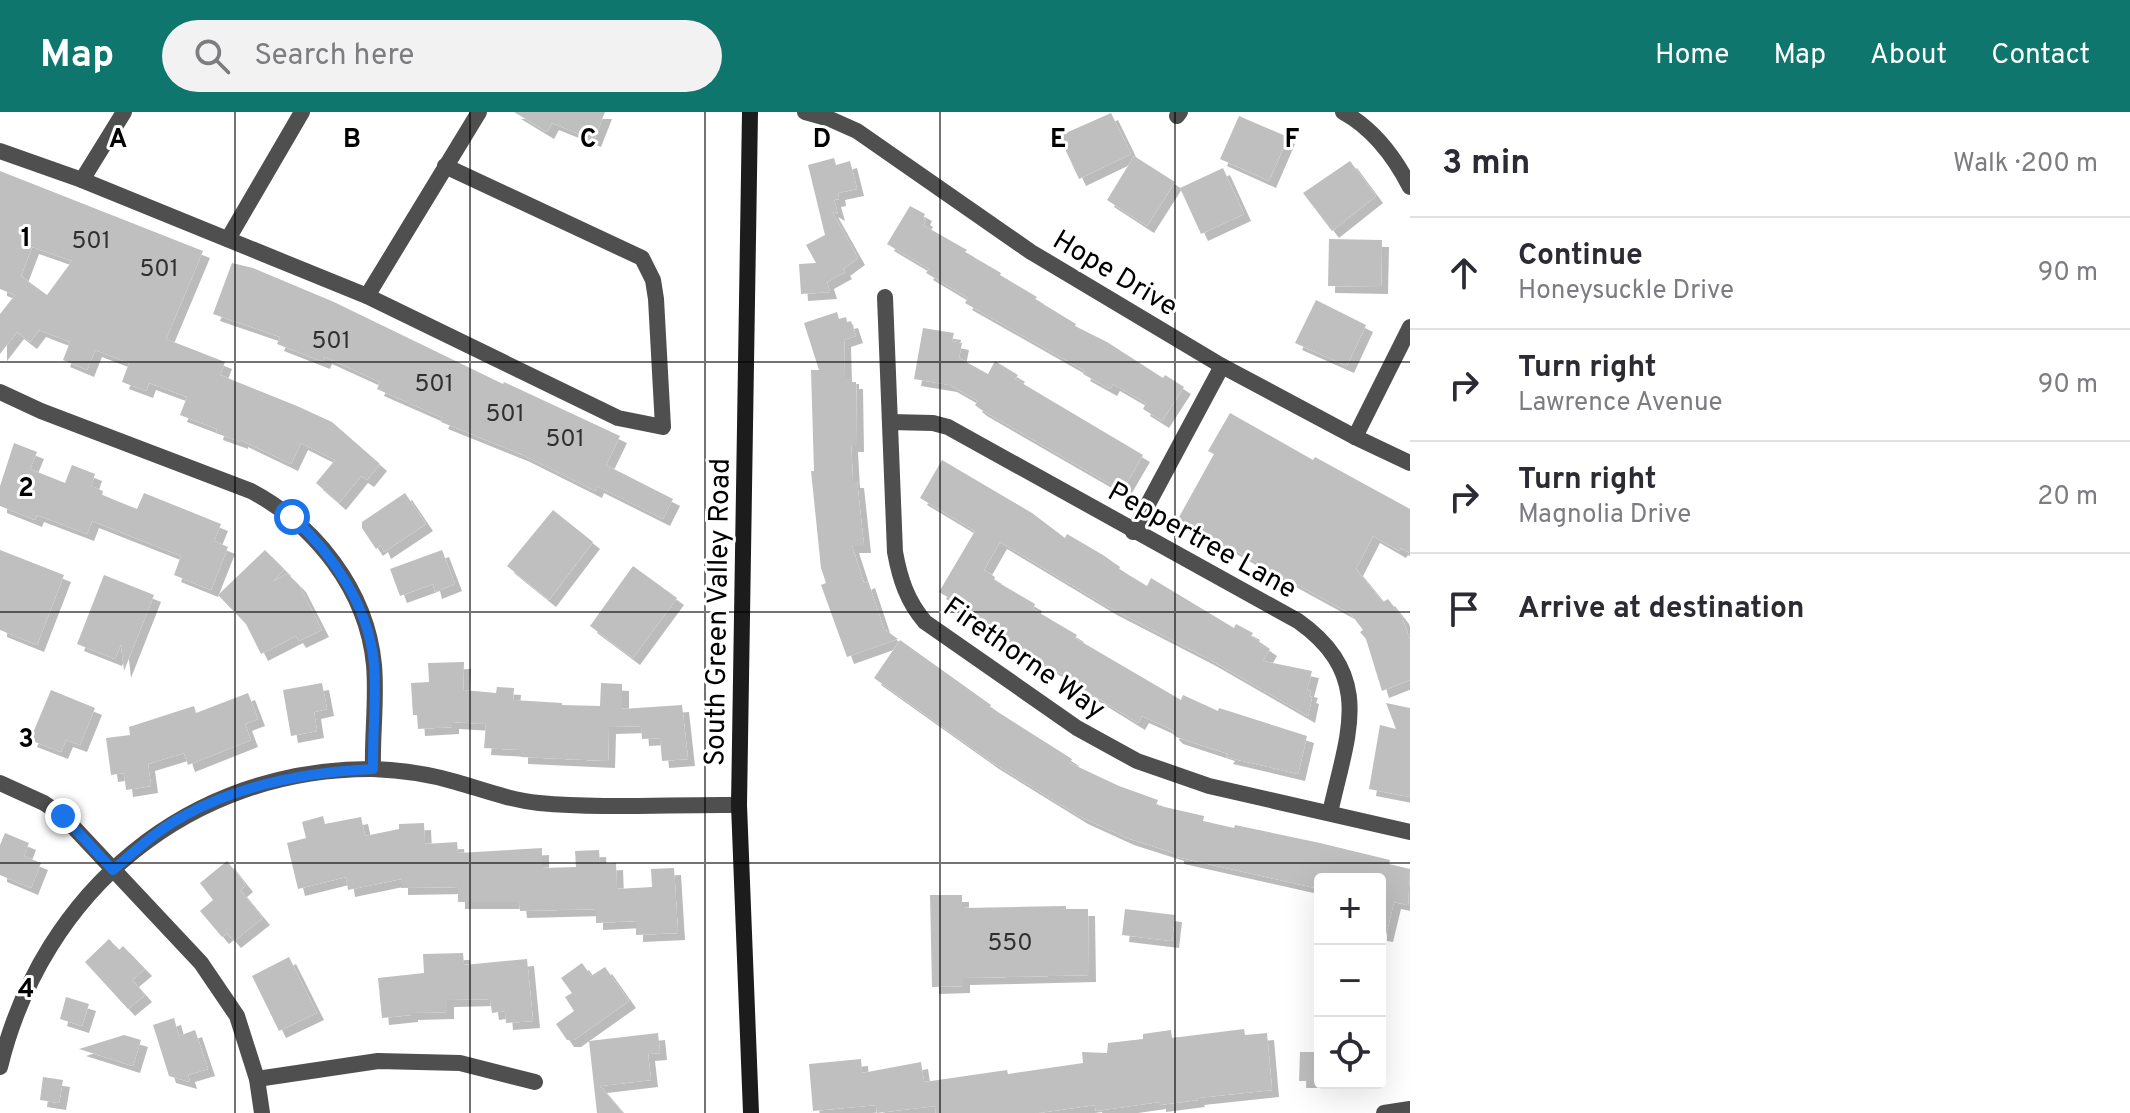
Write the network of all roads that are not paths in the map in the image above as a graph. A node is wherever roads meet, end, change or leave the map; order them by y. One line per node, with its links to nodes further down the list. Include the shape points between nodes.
1 (124, 112): 9 (street)
2 (302, 112): 11 (street)
3 (479, 112): 8 (street)
4 (750, 112): 23 (main road, South Green Valley Road)
5 (805, 112): 15 (street, Hope Drive, via 857,131 1031,252)
6 (1343, 112): 10 (street, via 1388,150)
7 (0, 151): 9 (street)
8 (445, 166): 12 (street); 12 (street, via 642,258 656,299 663,427 618,418)
9 (82, 180): 11 (street)
10 (1410, 187)
11 (228, 239): 12 (street)
12 (367, 296)
13 (885, 297): 17 (street, Firethorne Way)
14 (1410, 327): 18 (street)
15 (1222, 366): 18 (street, Hope Drive); 20 (street)
16 (0, 392): 21 (street, via 251,491 312,535 349,590 372,650)
17 (890, 422): 20 (street, Peppertree Lane, via 948,427); 24 (street, Firethorne Way, via 897,563 909,600 925,622 1077,728 1137,761 1209,786)
18 (1355, 437): 19 (street, Hope Drive)
19 (1410, 463)
20 (1133, 532): 24 (street, Peppertree Lane, via 1298,621 1329,647 1344,675 1351,708)
21 (373, 769): 23 (street, via 432,775 535,802); 26 (street, via 305,775 213,802 150,838)
22 (0, 783): 26 (street, via 63,816)
23 (739, 805): 32 (main road, South Green Valley Road)
24 (1330, 813): 25 (street, Firethorne Way)
25 (1410, 832)
26 (113, 870): 27 (street, via 67,919 42,957 12,1022); 28 (street, via 201,963 237,1016)
27 (0, 1067)
28 (257, 1079): 29 (street, via 378,1061 460,1063); 31 (street)
29 (535, 1082)
30 (1410, 1109): 33 (street)
31 (262, 1113)
32 (751, 1113)
33 (1384, 1113)

